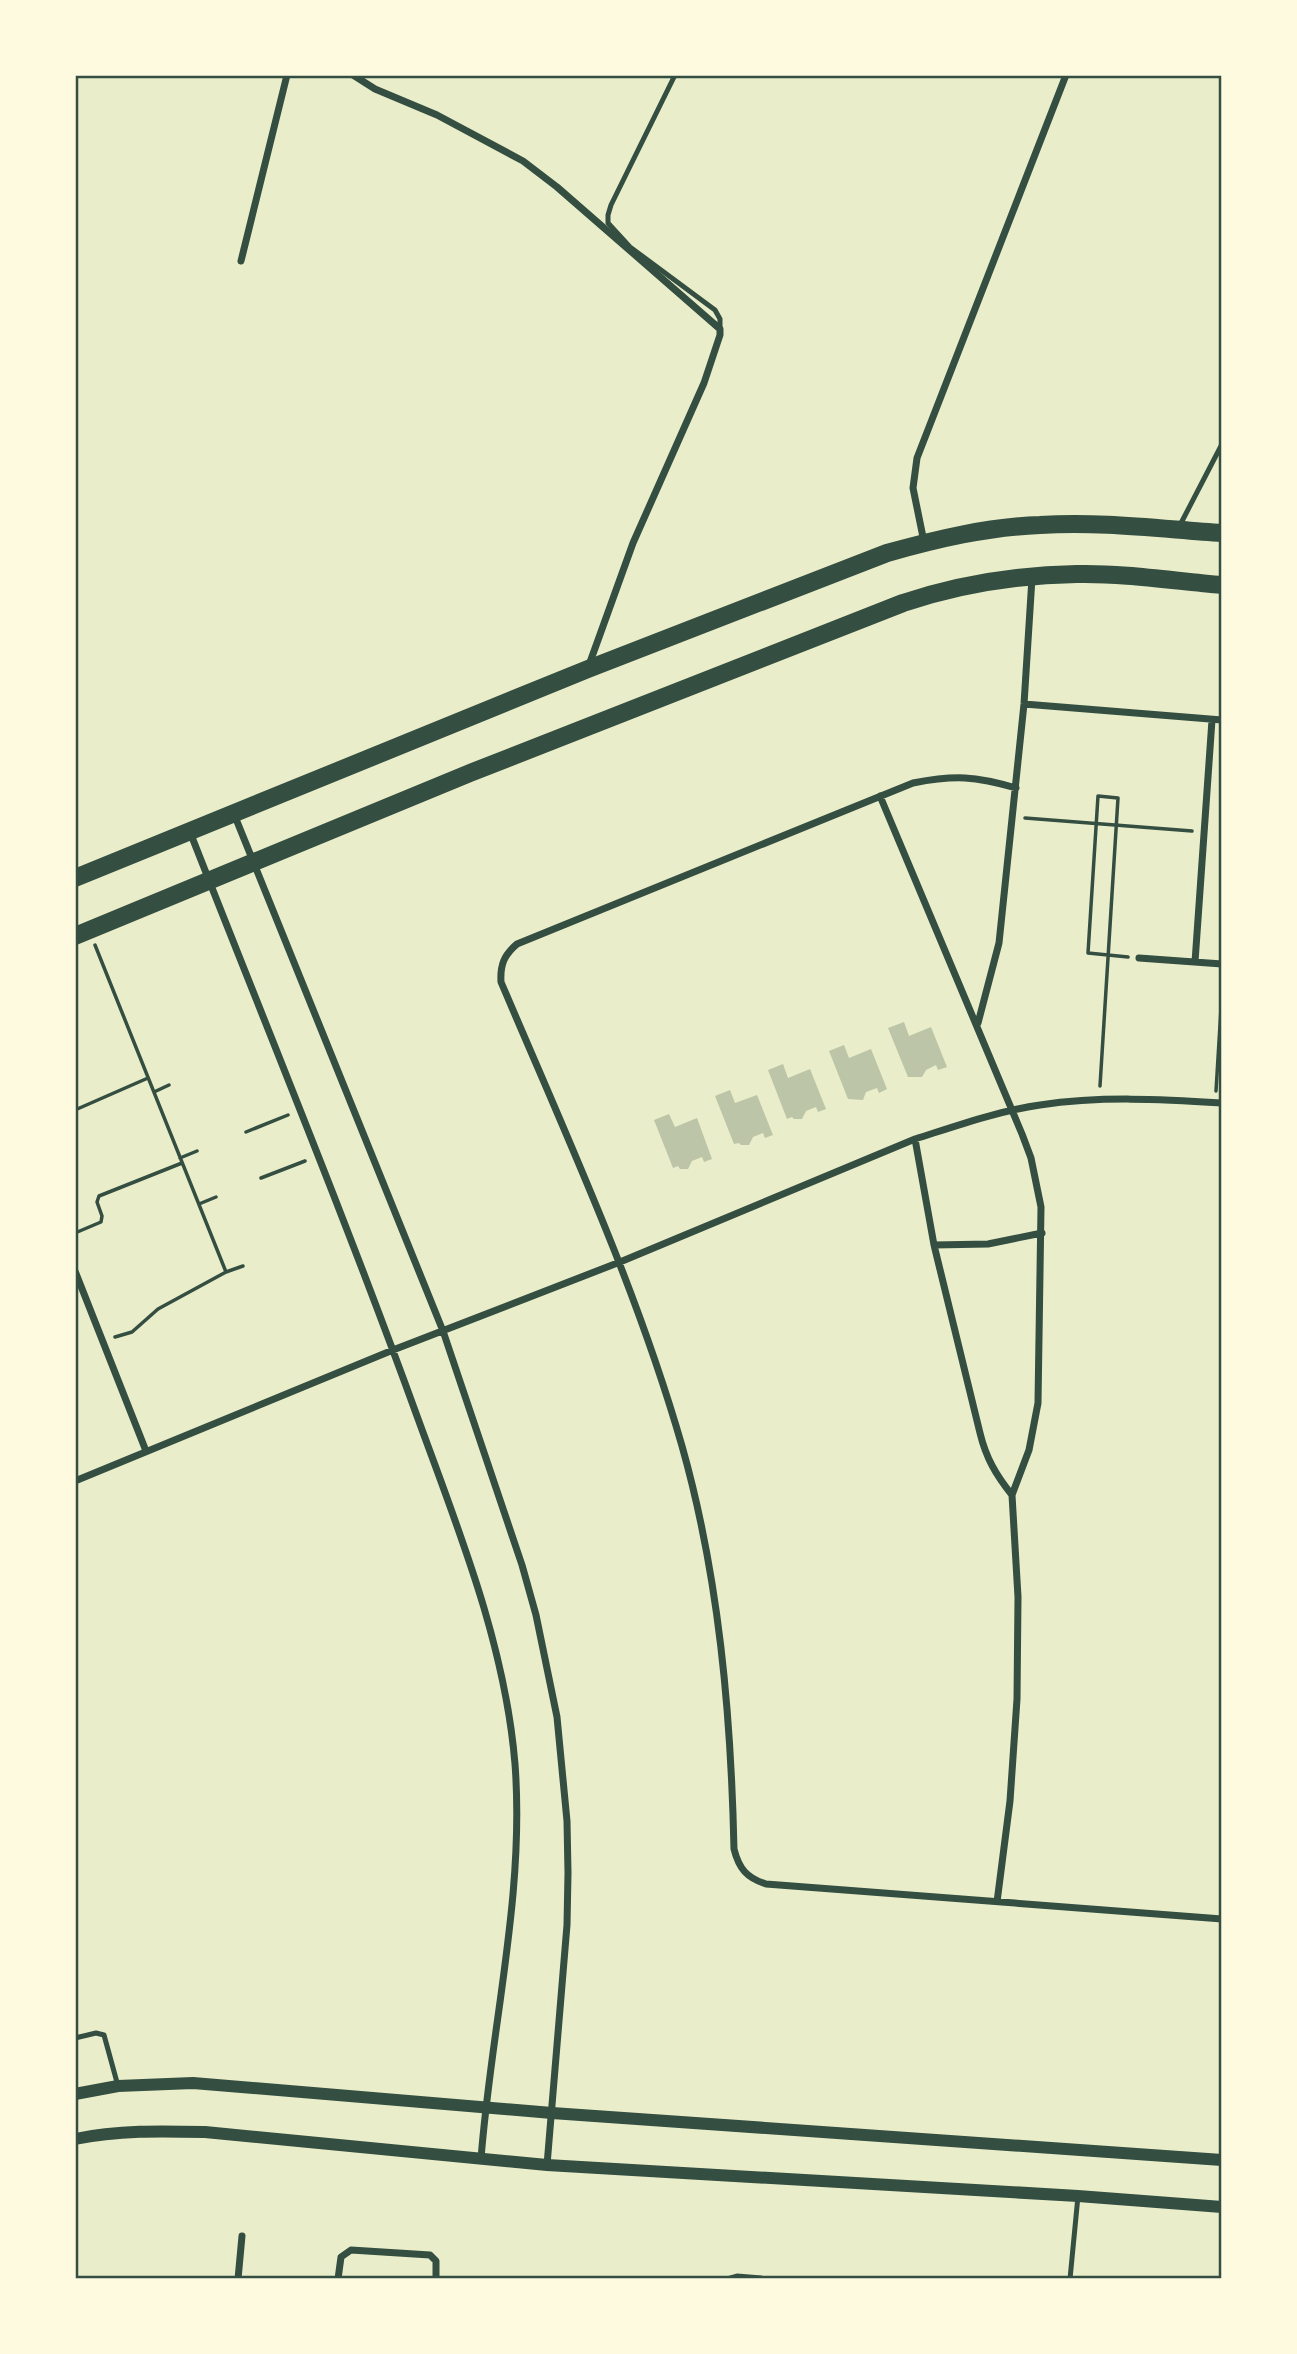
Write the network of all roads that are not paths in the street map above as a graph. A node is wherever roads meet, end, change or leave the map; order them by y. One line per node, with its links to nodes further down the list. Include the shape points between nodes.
1 (287, 75): 5 (street)
2 (353, 75): 6 (street, via 523,161)
3 (675, 75): 6 (lane, via 611,205 608,223 630,247 715,310)
4 (1066, 75): 10 (street, via 917,458 913,488)
5 (241, 261)
6 (720, 329): 13 (street, via 704,383 633,543)
7 (1222, 444): 8 (lane)
8 (1178, 530): 9 (main road); 10 (main road, via 1039,524)
9 (1222, 533)
10 (924, 543): 13 (main road, via 838,570)
11 (1032, 576): 12 (main road, via 1090,575); 14 (street); 21 (main road, via 968,584 903,603)
12 (1222, 585)
13 (588, 669): 19 (main road)
14 (1024, 705): 15 (street); 17 (street)
15 (1212, 720): 16 (street); 26 (street)
16 (1222, 720)
17 (1016, 788): 18 (street, via 982,778 947,777 913,783); 28 (street, via 999,943)
18 (880, 796): 28 (street); 34 (street, via 517,944 503,960 501,982)
19 (234, 814): 20 (main road); 21 (street)
20 (190, 831): 22 (main road); 23 (street)
21 (254, 863): 23 (main road); 36 (street)
22 (75, 878)
23 (209, 881): 24 (main road); 37 (street)
24 (82, 933)
25 (1139, 958): 26 (street)
26 (1195, 962): 27 (street)
27 (1222, 964)
28 (977, 1024): 30 (street)
29 (1218, 1103): 30 (street, via 1100,1099)
30 (1013, 1111): 31 (street); 32 (street, via 1037,1182)
31 (915, 1139): 33 (street); 34 (street)
32 (1042, 1233): 33 (street, via 988,1244); 40 (street, via 1038,1403 1029,1450)
33 (934, 1245): 40 (street, via 986,1457)
34 (620, 1262): 36 (street); 41 (street, via 658,1369 702,1529 726,1690 737,1861 754,1880 766,1884)
35 (75, 1271): 38 (street)
36 (443, 1331): 37 (street); 47 (street, via 522,1565 557,1717 568,1873)
37 (393, 1350): 38 (street); 46 (street, via 468,1557 496,1653 511,1727 516,1803 514,1880)
38 (146, 1451): 39 (street)
39 (75, 1481)
40 (1012, 1495): 41 (street, via 1017,1699)
41 (997, 1902): 42 (street)
42 (1222, 1919)
43 (75, 2038): 44 (lane, via 104,2035)
44 (118, 2086): 45 (street); 46 (street, via 193,2083)
45 (75, 2094)
46 (485, 2108): 47 (street); 49 (street)
47 (552, 2113): 50 (street); 51 (street)
48 (75, 2139): 49 (street, via 205,2132)
49 (481, 2159): 51 (street)
50 (1222, 2160)
51 (547, 2165): 52 (street)
52 (1077, 2196): 53 (street); 60 (lane)
53 (1222, 2207)
54 (242, 2236): 55 (street)
55 (238, 2279)
56 (338, 2279): 57 (street, via 341,2257 351,2250 430,2255 436,2261)
57 (436, 2279)
58 (730, 2279): 59 (street)
59 (761, 2279)
60 (1070, 2279)

